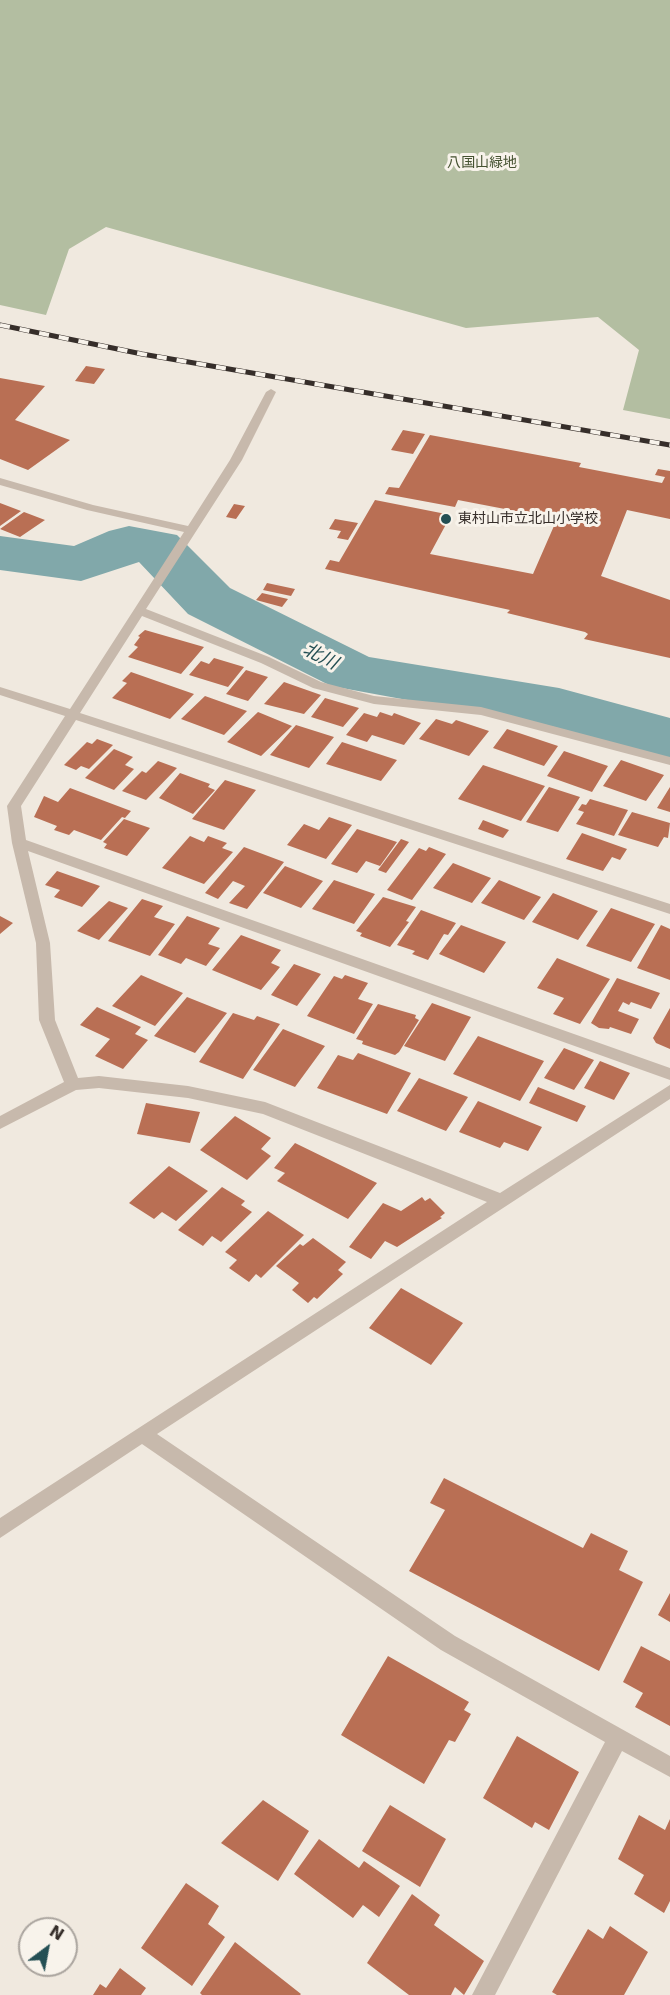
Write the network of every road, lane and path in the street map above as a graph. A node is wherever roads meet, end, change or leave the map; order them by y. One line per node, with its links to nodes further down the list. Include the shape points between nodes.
1 (271, 392): 3 (street, via 236,460)
2 (0, 481): 3 (street, via 91,508)
3 (192, 530): 4 (street)
4 (138, 610): 6 (street); 7 (street, via 317,685 374,700 481,711)
5 (0, 690): 6 (street)
6 (71, 713): 8 (street, via 14,806); 9 (street)
7 (670, 761)
8 (19, 843): 10 (street); 11 (street, via 43,943 47,1020)
9 (670, 909)
10 (670, 1074)
11 (73, 1084): 13 (street); 14 (street, via 99,1082 188,1092 265,1108)
12 (670, 1091): 14 (street)
13 (0, 1123)
14 (503, 1201): 15 (street)
15 (142, 1434): 16 (street); 17 (street, via 448,1643)
16 (0, 1529)
17 (618, 1737): 18 (street); 19 (street)
18 (670, 1767)
19 (483, 1995)

